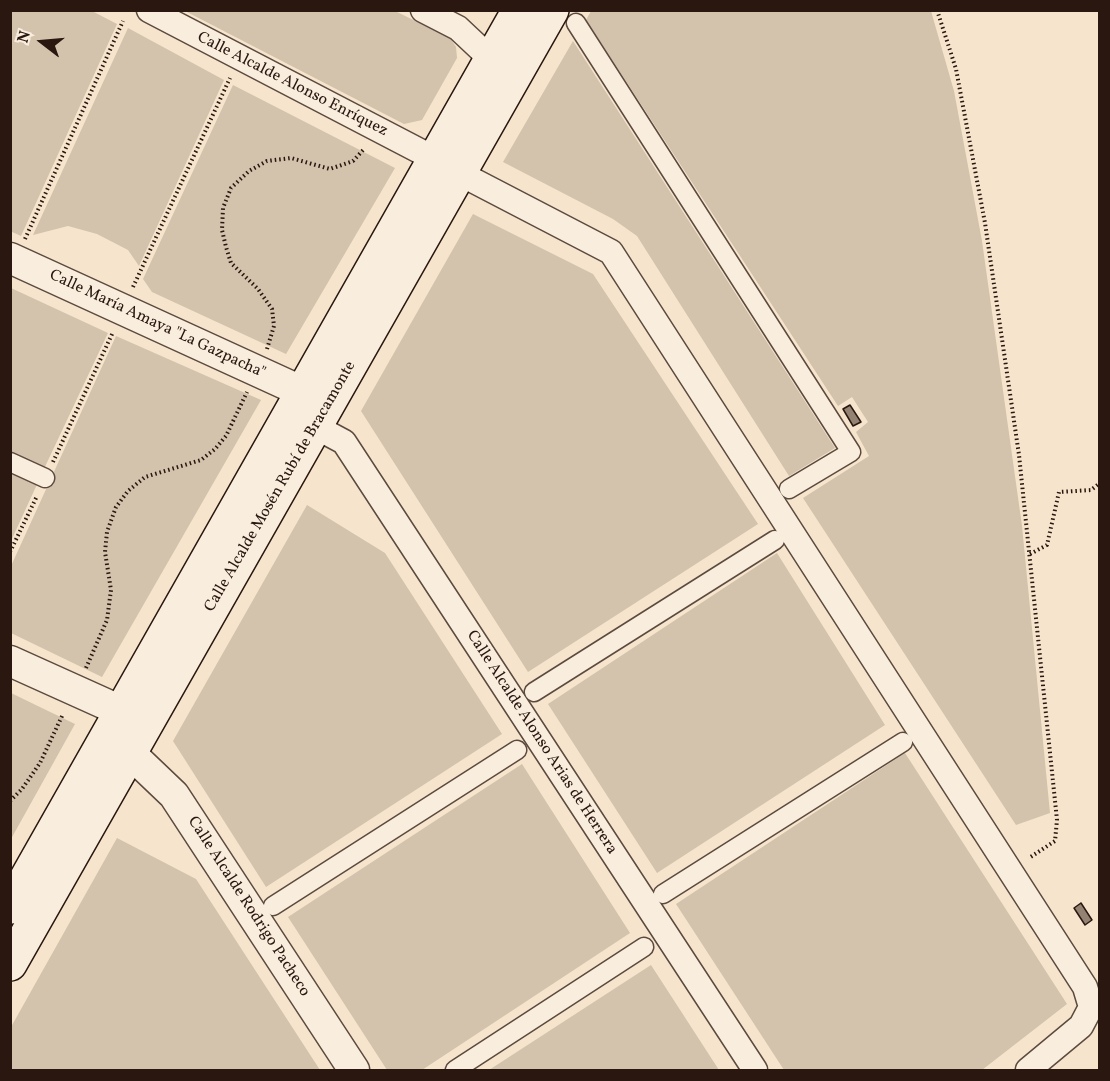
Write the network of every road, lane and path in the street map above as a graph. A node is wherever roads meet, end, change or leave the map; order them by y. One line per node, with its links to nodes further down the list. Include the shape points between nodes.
1 (149, 10): 10 (street, Calle Alcalde Alonso Enríquez)
2 (423, 10): 7 (street, via 458,28)
3 (519, 10): 7 (main road, Calle Alcalde Mosén Rubí de Bracamonte)
4 (937, 10): 24 (path, via 956,69 985,223 1020,455)
5 (564, 17): 10 (main road, Calle Alcalde Mosén Rubí de Bracamonte); 21 (street, via 851,452)
6 (123, 21): 11 (path)
7 (491, 59): 10 (main road, Calle Alcalde Mosén Rubí de Bracamonte)
8 (230, 78): 12 (path)
9 (365, 148): 14 (path, via 353,161 330,169 291,158 267,161 231,188 223,208 222,230 231,263 272,309 274,326)
10 (447, 166): 16 (main road, Calle Alcalde Mosén Rubí de Bracamonte); 17 (main road, Calle Alcalde Mosén Rubí de Bracamonte); 43 (street, Calle Alcalde Alonso Enríquez, via 610,252 1085,987 1091,1007 1081,1026)
11 (17, 250): 16 (street, Calle María Amaya "La Gazpacha")
12 (132, 290)
13 (114, 330): 19 (path)
14 (267, 350)
15 (248, 391): 26 (path, via 226,436 215,449 201,460 145,477 116,507 105,552 111,590 107,620)
16 (303, 392): 28 (main road, Calle Alcalde Mosén Rubí de Bracamonte)
17 (316, 427): 32 (main road, Calle Alcalde Mosén Rubí de Bracamonte); 42 (street, Calle Alcalde Alonso Arias de Herrera, via 344,442)
18 (10, 462): 19 (street)
19 (45, 478): 23 (path)
20 (1100, 483): 24 (path, via 1091,490 1059,492 1047,545)
21 (789, 489)
22 (775, 540): 27 (street)
23 (10, 552)
24 (1030, 554): 34 (path, via 1057,820 1054,841)
25 (10, 660): 28 (street)
26 (84, 673)
27 (534, 692)
28 (122, 711): 37 (main road, Calle Alcalde Mosén Rubí de Bracamonte)
29 (63, 714): 33 (path, via 40,763)
30 (903, 742): 35 (street)
31 (517, 750): 36 (street)
32 (130, 753): 39 (main road, Calle Alcalde Mosén Rubí de Bracamonte); 40 (street, Calle Alcalde Rodrigo Pacheco, via 174,795)
33 (10, 801)
34 (1029, 858)
35 (663, 894)
36 (273, 906)
37 (10, 907)
38 (644, 947): 41 (street)
39 (10, 964)
40 (354, 1071)
41 (455, 1071)
42 (755, 1071)
43 (1028, 1071)

